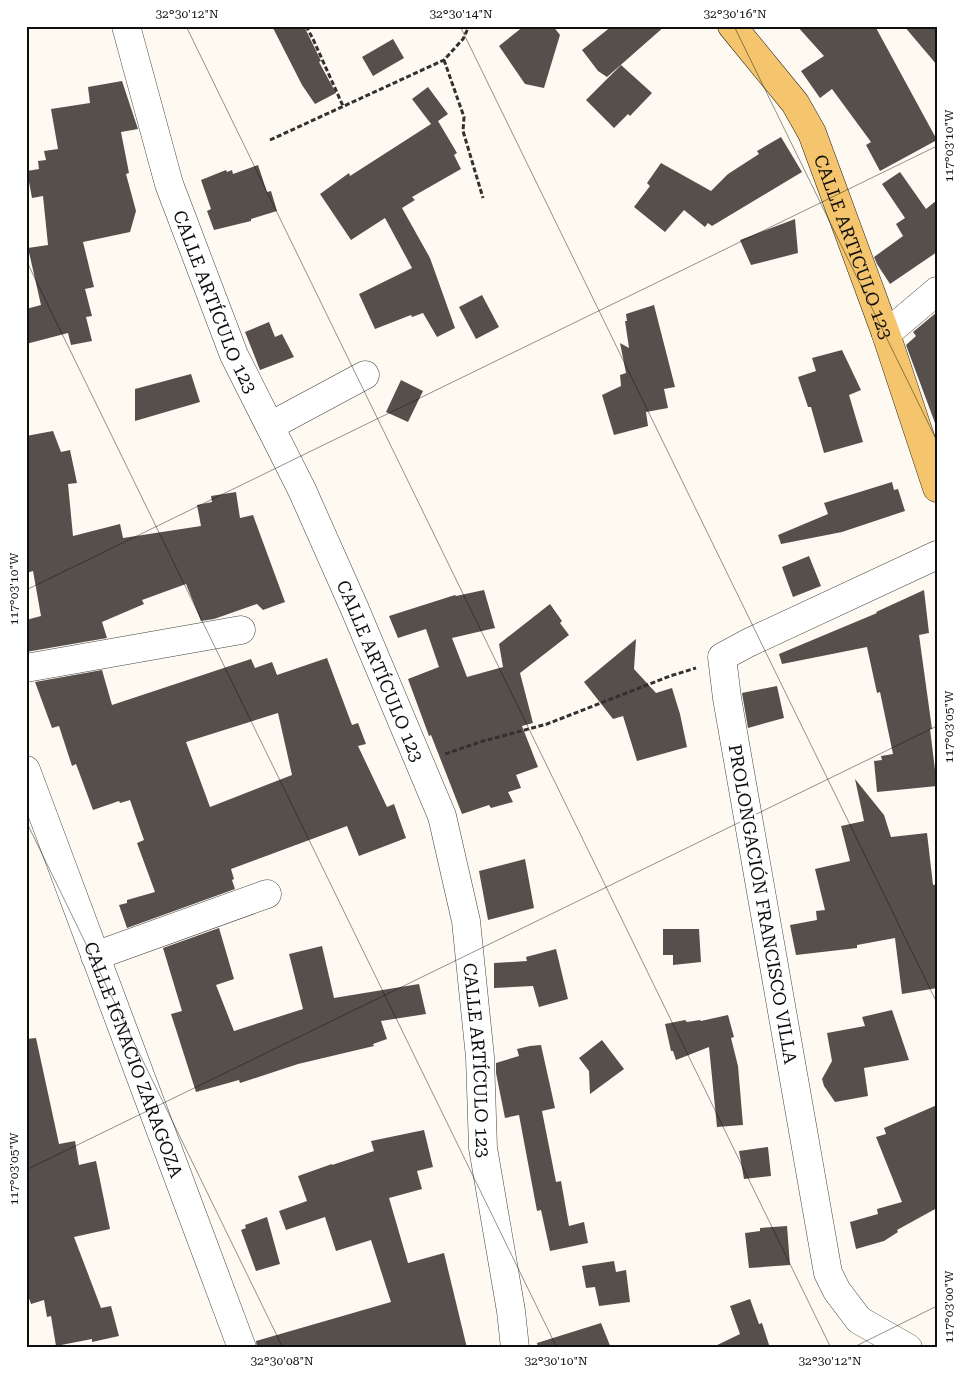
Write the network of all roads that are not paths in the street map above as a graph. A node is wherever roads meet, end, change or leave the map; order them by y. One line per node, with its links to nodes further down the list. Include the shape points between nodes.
1 (126, 26): 6 (street, CALLE ARTÍCULO 123, via 169,184 234,355)
2 (732, 26): 4 (main road, CALLE ARTICULO 123, via 795,103 812,133)
3 (937, 291): 4 (street)
4 (886, 334): 7 (main road, CALLE ARTICULO 123)
5 (365, 375): 6 (street)
6 (270, 426): 15 (street, CALLE ARTÍCULO 123, via 354,607 442,816 466,921 480,1058 482,1148)
7 (937, 488)
8 (937, 555): 16 (street, PROLONGACIÓN FRANCISCO VILLA, via 722,657 828,1273 859,1320)
9 (240, 630): 10 (street)
10 (26, 668)
11 (26, 770): 13 (street, CALLE IGNACIO ZARAGOZA)
12 (267, 894): 13 (street)
13 (95, 956): 14 (street, CALLE IGNACIO ZARAGOZA)
14 (242, 1348)
15 (515, 1348)
16 (908, 1348)

